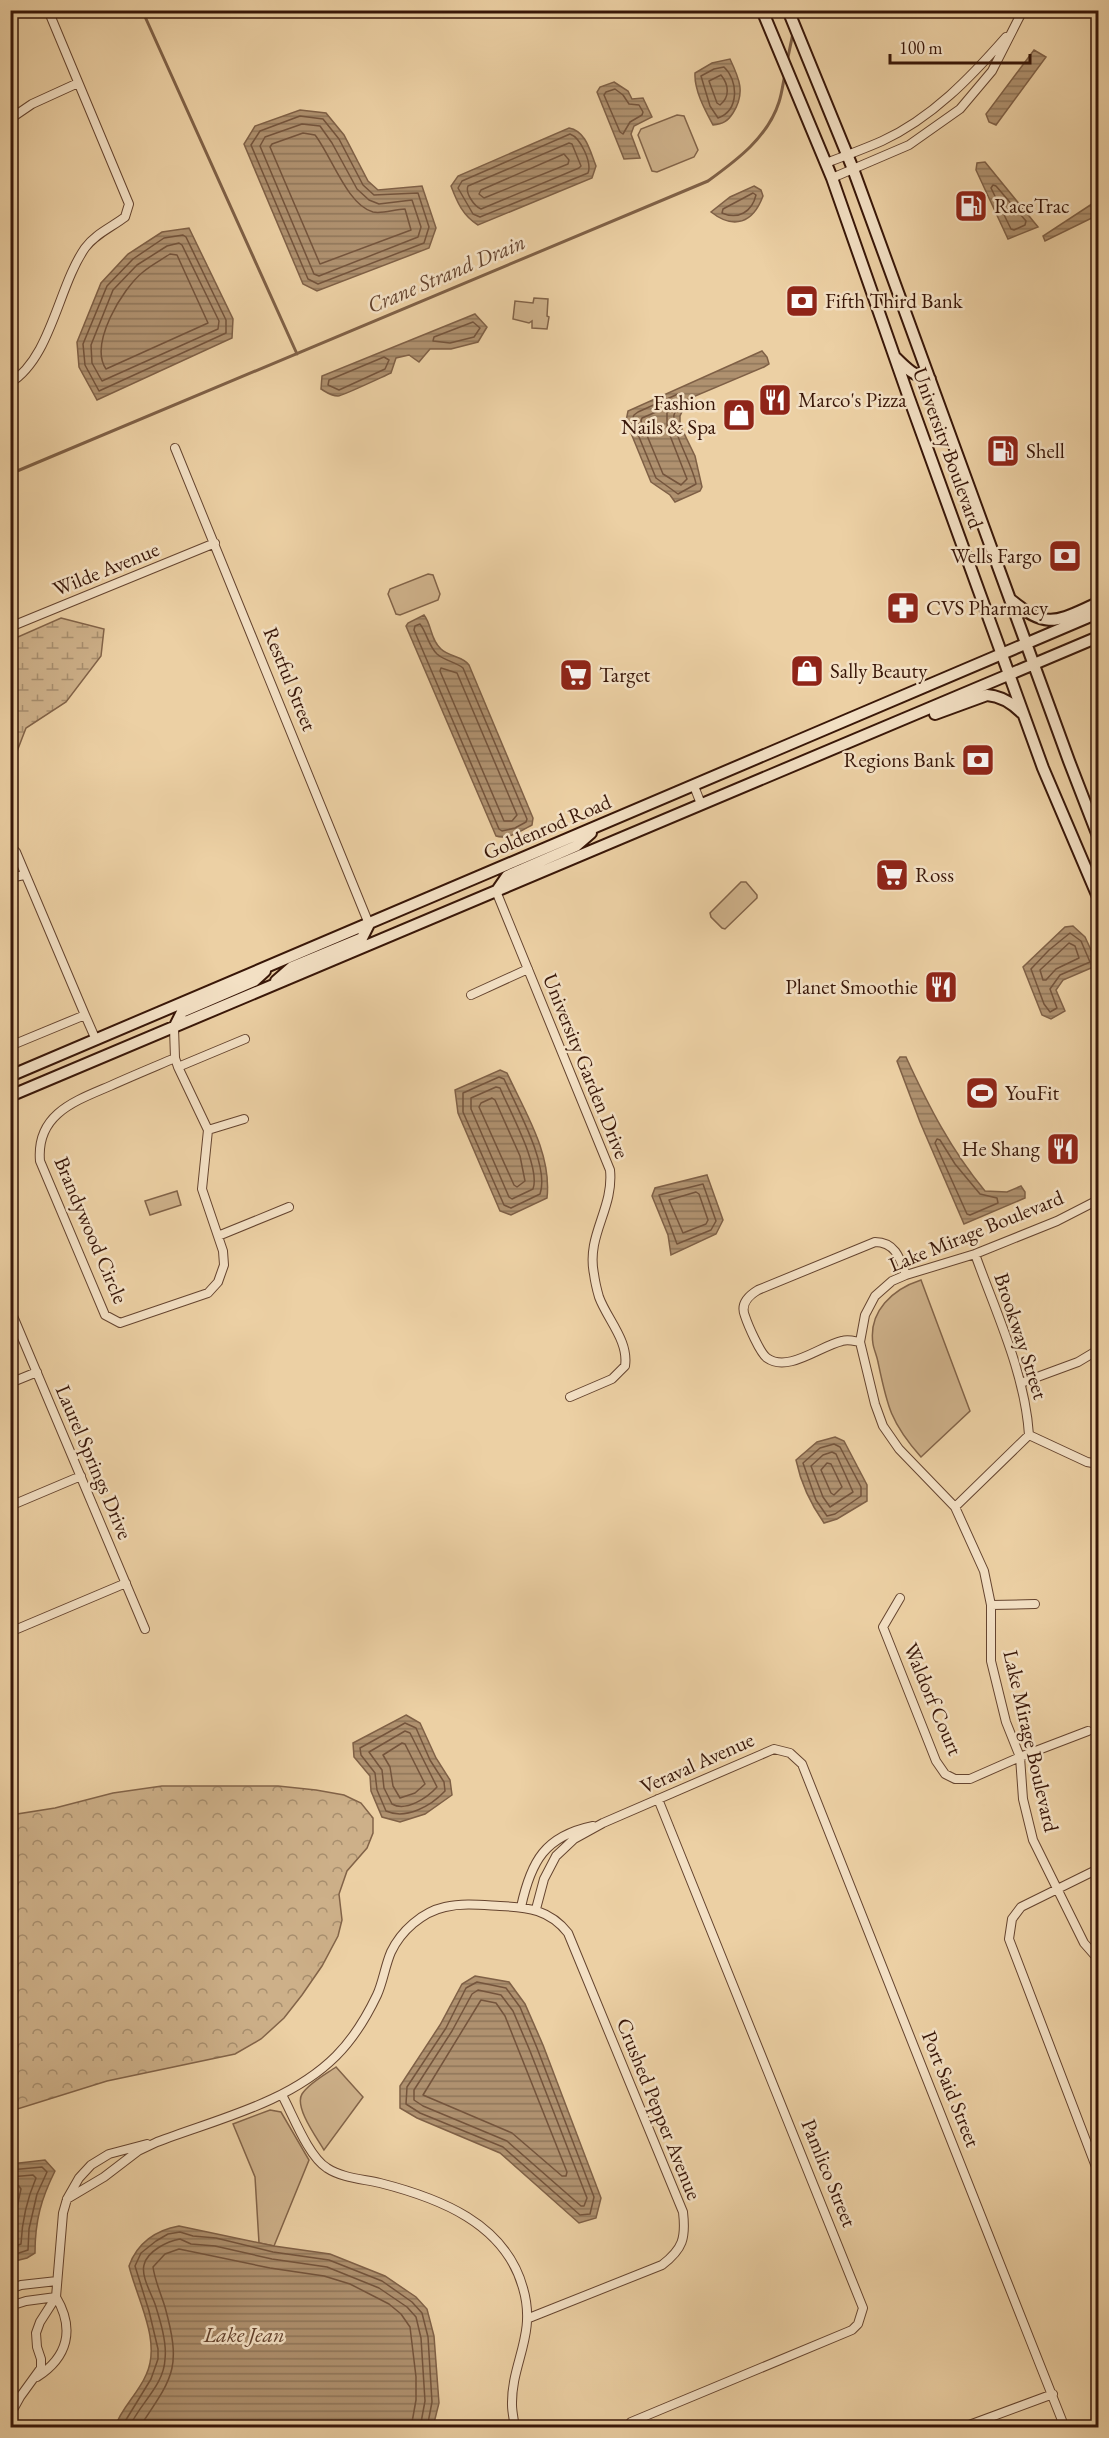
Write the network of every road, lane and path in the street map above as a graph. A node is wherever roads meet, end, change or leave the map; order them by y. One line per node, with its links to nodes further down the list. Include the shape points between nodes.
1 (48, 10): 6 (street)
2 (762, 10): 11 (main road, University Boulevard)
3 (788, 10): 10 (main road, University Boulevard)
4 (1023, 10): 5 (street)
5 (1015, 27): 7 (street); 8 (street, via 992,71)
6 (78, 83): 9 (street); 16 (street, via 129,204 125,217 87,246 72,271 36,358)
7 (949, 96): 8 (street); 10 (street, via 884,140)
8 (960, 109): 12 (street, via 909,145)
9 (10, 119)
10 (847, 155): 11 (street); 12 (main road, University Boulevard)
11 (826, 163): 13 (main road, University Boulevard)
12 (853, 169): 13 (street); 15 (main road, University Boulevard)
13 (832, 178): 14 (main road, University Boulevard)
14 (894, 356): 15 (main road, via 908,370); 25 (main road, University Boulevard)
15 (930, 379): 19 (main road, University Boulevard)
16 (10, 383)
17 (175, 448): 18 (street, Restful Street)
18 (215, 543): 22 (street, Wilde Avenue); 39 (street, Restful Street)
19 (1010, 599): 20 (main road, via 1026,613 1052,621); 24 (main road, University Boulevard)
20 (1098, 603)
21 (1098, 613): 24 (main road, Goldenrod Road)
22 (10, 627)
23 (1098, 638): 26 (main road, Goldenrod Road)
24 (1026, 644): 25 (main road, Goldenrod Road); 26 (main road, University Boulevard)
25 (1002, 654): 27 (main road, University Boulevard); 30 (main road, Goldenrod Road)
26 (1034, 665): 27 (main road, Goldenrod Road); 33 (main road, University Boulevard)
27 (1010, 675): 28 (main road, University Boulevard); 29 (main road, Goldenrod Road)
28 (1024, 715): 29 (main road, via 1013,705 987,695 931,715); 38 (main road, University Boulevard)
29 (902, 720): 31 (main road, Goldenrod Road)
30 (694, 786): 31 (street); 32 (main road, Goldenrod Road)
31 (701, 804): 37 (main road, Goldenrod Road)
32 (600, 825): 37 (main road, via 576,846 507,876); 39 (main road, Goldenrod Road)
33 (1098, 836)
34 (10, 846): 35 (street)
35 (24, 875): 36 (street); 44 (street)
36 (10, 878)
37 (496, 891): 41 (street, University Garden Drive); 42 (main road, Goldenrod Road)
38 (1098, 897)
39 (369, 924): 40 (main road, Goldenrod Road); 42 (main road, via 362,938 292,967)
40 (272, 965): 45 (main road, via 254,981 182,1012); 47 (main road, Goldenrod Road)
41 (528, 969): 43 (street); 66 (street, University Garden Drive, via 603,1150 611,1180 592,1251 593,1273 626,1361 623,1370 612,1379)
42 (267, 989): 45 (main road, Goldenrod Road)
43 (471, 995)
44 (85, 1015): 47 (street); 48 (street)
45 (174, 1028): 49 (street); 52 (main road, Goldenrod Road)
46 (245, 1039): 50 (street)
47 (96, 1040): 51 (main road, Goldenrod Road)
48 (10, 1046)
49 (175, 1058): 50 (street); 57 (street, Brandywood Circle, via 63,1108 46,1128 40,1161 102,1309 115,1322 137,1319 212,1290 224,1265)
50 (178, 1067): 54 (street)
51 (10, 1076)
52 (10, 1096)
53 (244, 1119): 54 (street)
54 (208, 1130): 57 (street, Brandywood Circle, via 202,1189)
55 (1098, 1200): 58 (street, Lake Mirage Boulevard)
56 (289, 1207): 57 (street)
57 (218, 1236)
58 (975, 1254): 59 (street, Lake Mirage Boulevard); 65 (street, Brookway Street)
59 (906, 1275): 61 (street, Lake Mirage Boulevard, via 875,1296 865,1315); 61 (street, via 898,1253 890,1245 875,1242 758,1290 744,1305 744,1313 765,1356 776,1362 788,1362 843,1341)
60 (10, 1309): 63 (street, Laurel Springs Drive)
61 (860, 1342): 71 (street, Lake Mirage Boulevard, via 883,1426 899,1449)
62 (1098, 1350): 65 (street, via 1078,1362)
63 (37, 1372): 64 (street); 69 (street, Laurel Springs Drive)
64 (10, 1383)
65 (1021, 1383): 67 (street, Brookway Street)
66 (570, 1397)
67 (1029, 1435): 68 (street); 71 (street)
68 (1098, 1464)
69 (81, 1476): 70 (street); 72 (street, Laurel Springs Drive)
70 (10, 1506)
71 (955, 1507): 75 (street, Lake Mirage Boulevard, via 984,1571)
72 (126, 1583): 76 (street, Laurel Springs Drive); 77 (street)
73 (900, 1598): 79 (street, Waldorf Court, via 883,1627 936,1761 945,1774 954,1779 970,1779)
74 (1035, 1604): 75 (street)
75 (991, 1605): 79 (street, Lake Mirage Boulevard, via 991,1661 1006,1722)
76 (145, 1629)
77 (10, 1632)
78 (1088, 1731): 79 (street)
79 (1020, 1756): 84 (street, Lake Mirage Boulevard, via 1023,1798 1033,1840)
80 (802, 1764): 81 (street, Veraval Avenue, via 790,1753 774,1749); 98 (street, Port Said Street)
81 (658, 1800): 82 (street, Veraval Avenue); 101 (street, Pamlico Street, via 863,2308 852,2330)
82 (603, 1823): 85 (street, Veraval Avenue, via 575,1829 554,1840 537,1859 526,1881); 86 (street, Veraval Avenue, via 574,1839 556,1856 544,1879)
83 (1098, 1869): 84 (street)
84 (1056, 1888): 87 (street, Lake Mirage Boulevard, via 1084,1943); 90 (street, via 1021,1907 1012,1919 1009,1939)
85 (521, 1907): 86 (street); 88 (street, via 461,1905 420,1917 391,1952 377,1995 354,2034 336,2055)
86 (536, 1910): 96 (street, Crushed Pepper Avenue, via 555,1919 568,1933 683,2212 685,2231 674,2256 662,2265)
87 (1098, 1959)
88 (282, 2095): 89 (street); 96 (street, via 314,2155 326,2168 415,2193 480,2224 501,2245 515,2267)
89 (157, 2142): 91 (street); 91 (street, via 126,2148 91,2165)
90 (1098, 2172)
91 (67, 2199): 92 (street)
92 (57, 2281): 93 (street); 94 (street)
93 (10, 2289)
94 (56, 2297): 95 (street); 97 (street, via 36,2333 41,2359); 97 (street, via 65,2312 66,2339 60,2357)
95 (10, 2306)
96 (529, 2318): 100 (street, via 512,2404)
97 (37, 2377): 99 (street)
98 (1053, 2394): 102 (street); 103 (street, Port Said Street)
99 (10, 2415)
100 (515, 2427)
101 (626, 2427)
102 (961, 2427)
103 (1065, 2427)

